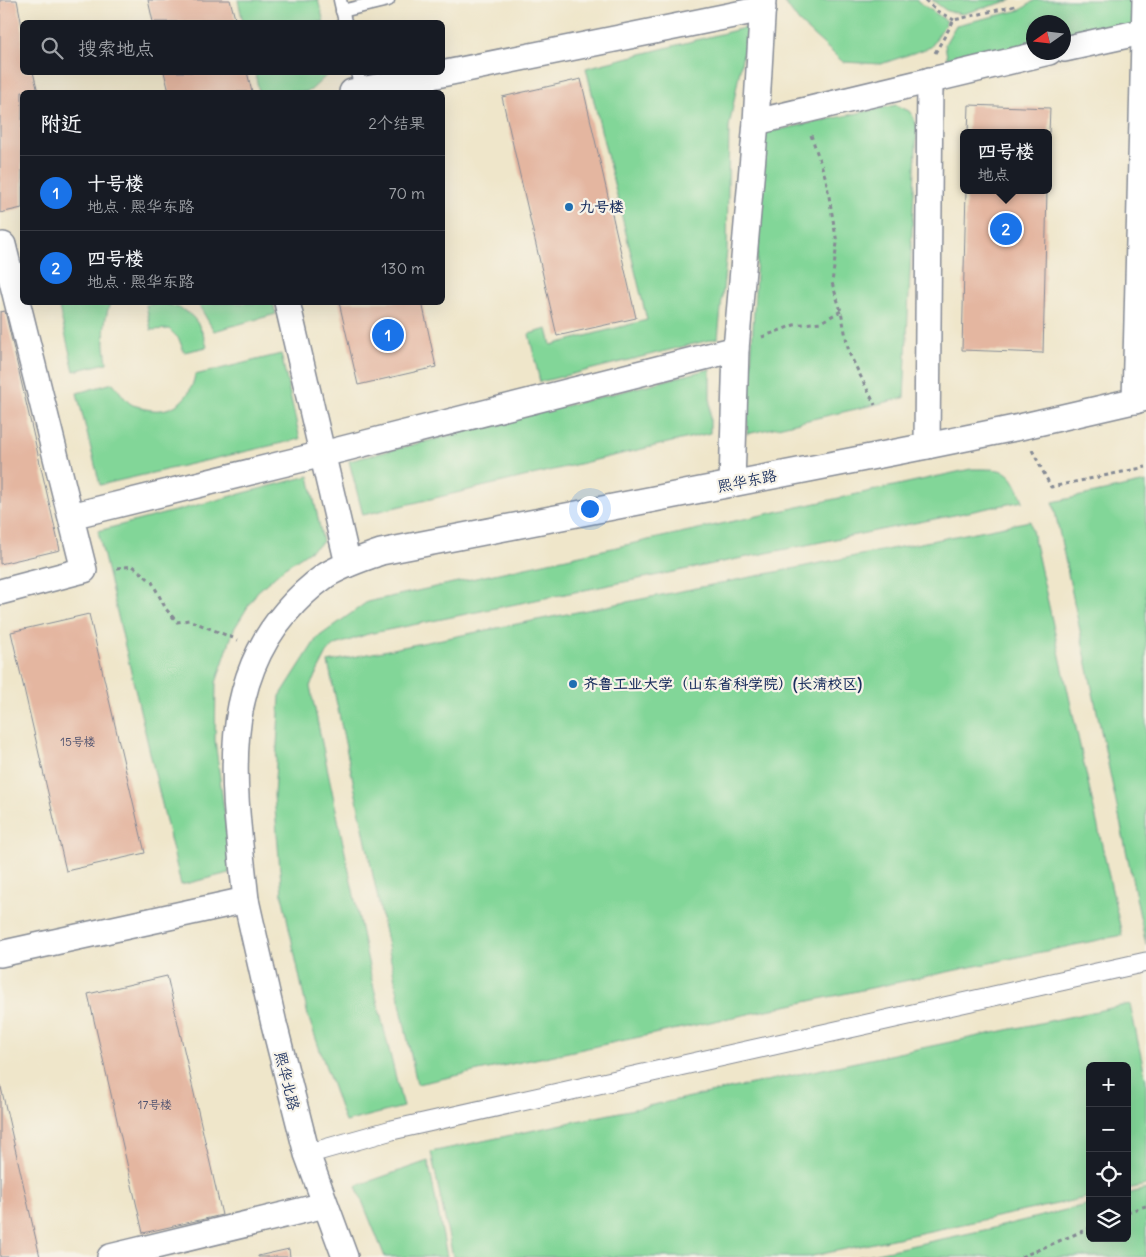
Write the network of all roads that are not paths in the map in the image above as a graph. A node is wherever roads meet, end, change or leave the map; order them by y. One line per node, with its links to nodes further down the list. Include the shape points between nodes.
1 (388, 0): 4 (lane)
2 (1145, 0): 5 (street)
3 (763, 4): 8 (street); 12 (street)
4 (342, 11)
5 (1145, 31): 6 (street); 18 (street)
6 (1071, 47)
7 (1026, 57): 10 (street)
8 (445, 67)
9 (406, 75): 11 (street)
10 (930, 80): 12 (street); 19 (street)
11 (356, 85)
12 (756, 122): 17 (street)
13 (9, 243): 14 (street)
14 (20, 291)
15 (23, 305): 22 (street)
16 (288, 305): 20 (street)
17 (736, 344): 20 (street); 21 (street)
18 (1140, 400): 19 (street, 熙华东路)
19 (927, 446): 21 (street, 熙华东路)
20 (323, 454): 22 (street); 23 (street)
21 (732, 484): 23 (street, 熙华东路, via 381,552)
22 (71, 516): 24 (street, via 84,570)
23 (348, 564): 25 (street, 熙华东路, via 324,577 296,601)
24 (0, 592)
25 (260, 648): 26 (street, 熙华北路, via 240,705 236,745 237,812)
26 (246, 900): 27 (street); 29 (street, 熙华北路)
27 (0, 954)
28 (1146, 962): 29 (street, via 401,1128)
29 (307, 1154): 30 (street, 熙华北路)
30 (325, 1205): 31 (street); 32 (street, 熙华北路)
31 (110, 1257)
32 (346, 1257)

